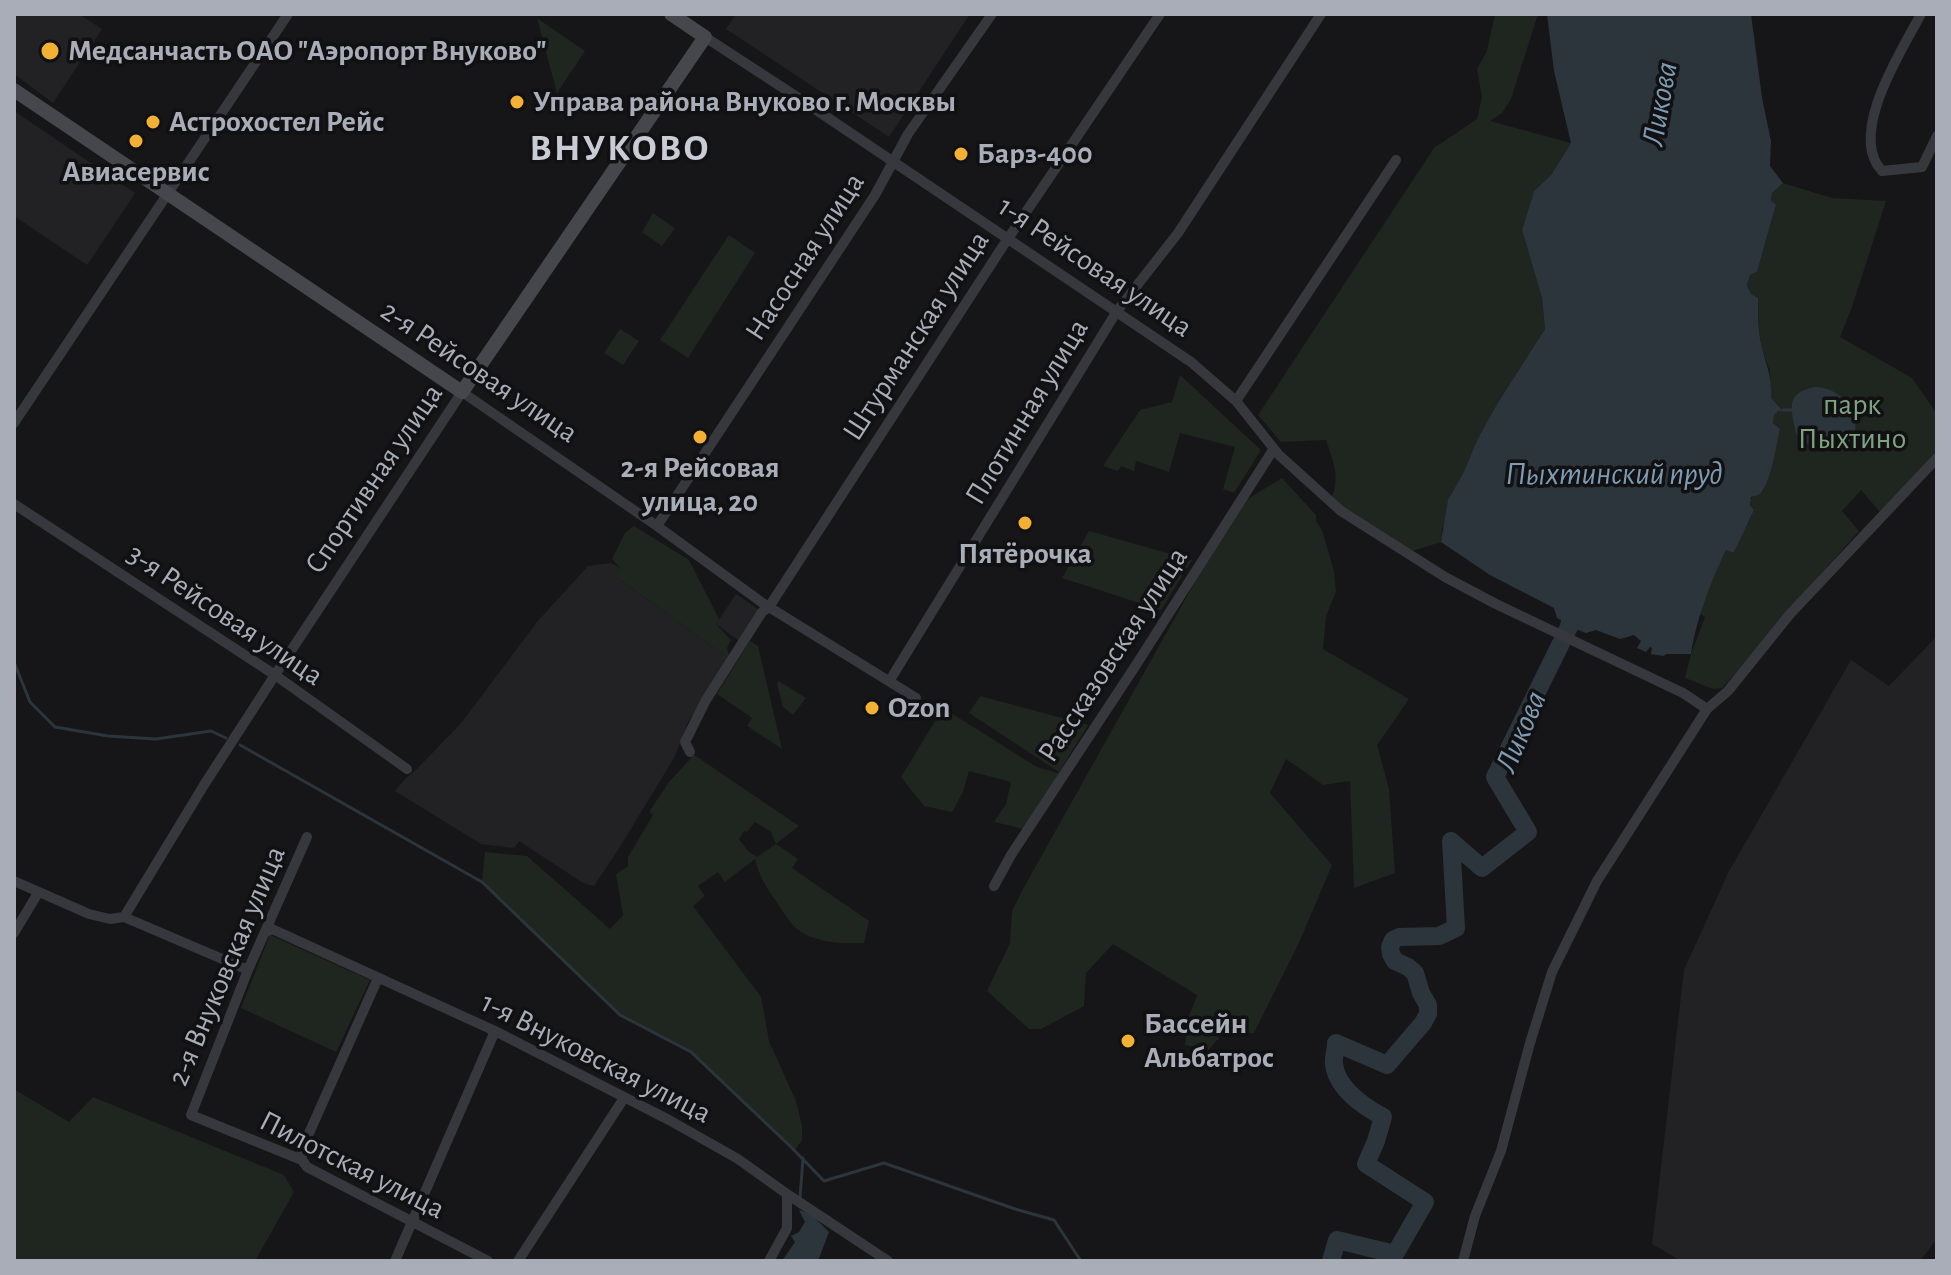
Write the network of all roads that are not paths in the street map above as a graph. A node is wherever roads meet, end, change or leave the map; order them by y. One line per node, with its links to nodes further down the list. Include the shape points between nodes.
1 (288, 14): 12 (street)
2 (671, 14): 7 (street, 1-я Рейсовая улица)
3 (992, 14): 10 (street, Насосная улица)
4 (1160, 14): 13 (street, Штурманская улица)
5 (1321, 14): 14 (street, Плотинная улица, via 1178,233)
6 (1921, 14): 9 (street, via 1873,114 1877,166 1882,171 1922,167)
7 (705, 37): 10 (street, 1-я Рейсовая улица); 15 (street, Спортивная улица)
8 (14, 90): 12 (street, 2-я Рейсовая улица)
9 (1937, 136)
10 (892, 160): 13 (street, 1-я Рейсовая улица); 21 (street, Насосная улица, via 875,195)
11 (1396, 160): 16 (street)
12 (168, 193): 15 (street, 2-я Рейсовая улица); 17 (street)
13 (1008, 239): 14 (street, 1-я Рейсовая улица); 22 (street, Штурманская улица)
14 (1117, 311): 16 (street, 1-я Рейсовая улица); 24 (street, Плотинная улица)
15 (462, 392): 21 (street, 2-я Рейсовая улица); 23 (street, Спортивная улица)
16 (1236, 401): 18 (street, 1-я Рейсовая улица)
17 (14, 423)
18 (1273, 450): 26 (street, 1-я Рейсовая улица, via 1341,511 1445,577); 31 (street, Рассказовская улица)
19 (1937, 458): 26 (street)
20 (14, 504): 23 (street, 3-я Рейсовая улица)
21 (657, 526): 22 (street, 2-я Рейсовая улица)
22 (769, 607): 24 (street, 2-я Рейсовая улица); 27 (street, Штурманская улица, via 706,700 685,742)
23 (275, 675): 28 (street, 3-я Рейсовая улица); 33 (street, Спортивная улица)
24 (890, 680): 25 (street, 2-я Рейсовая улица)
25 (916, 698)
26 (1707, 709): 49 (street, via 1597,881 1552,972)
27 (690, 752)
28 (407, 769)
29 (307, 837): 34 (street, 2-я Внуковская улица)
30 (14, 881): 32 (street)
31 (994, 886)
32 (38, 893): 33 (street, via 89,914); 35 (street)
33 (124, 917): 36 (street)
34 (266, 932): 36 (street, 2-я Внуковская улица); 37 (street, 1-я Внуковская улица, via 272,929)
35 (14, 933)
36 (248, 970): 40 (street, 2-я Внуковская улица)
37 (378, 978): 38 (street, 1-я Внуковская улица); 41 (street, via 302,1149)
38 (495, 1031): 39 (street, 1-я Внуковская улица); 43 (street)
39 (624, 1098): 42 (street, 1-я Внуковская улица, via 738,1159); 46 (street)
40 (191, 1115): 41 (street, Пилотская улица)
41 (302, 1160): 43 (street, Пилотская улица)
42 (787, 1194): 47 (street, via 787,1228); 48 (street, 1-я Внуковская улица)
43 (412, 1222): 44 (street); 45 (street, Пилотская улица)
44 (395, 1261)
45 (488, 1261)
46 (518, 1261)
47 (769, 1261)
48 (888, 1261)
49 (1463, 1261)

